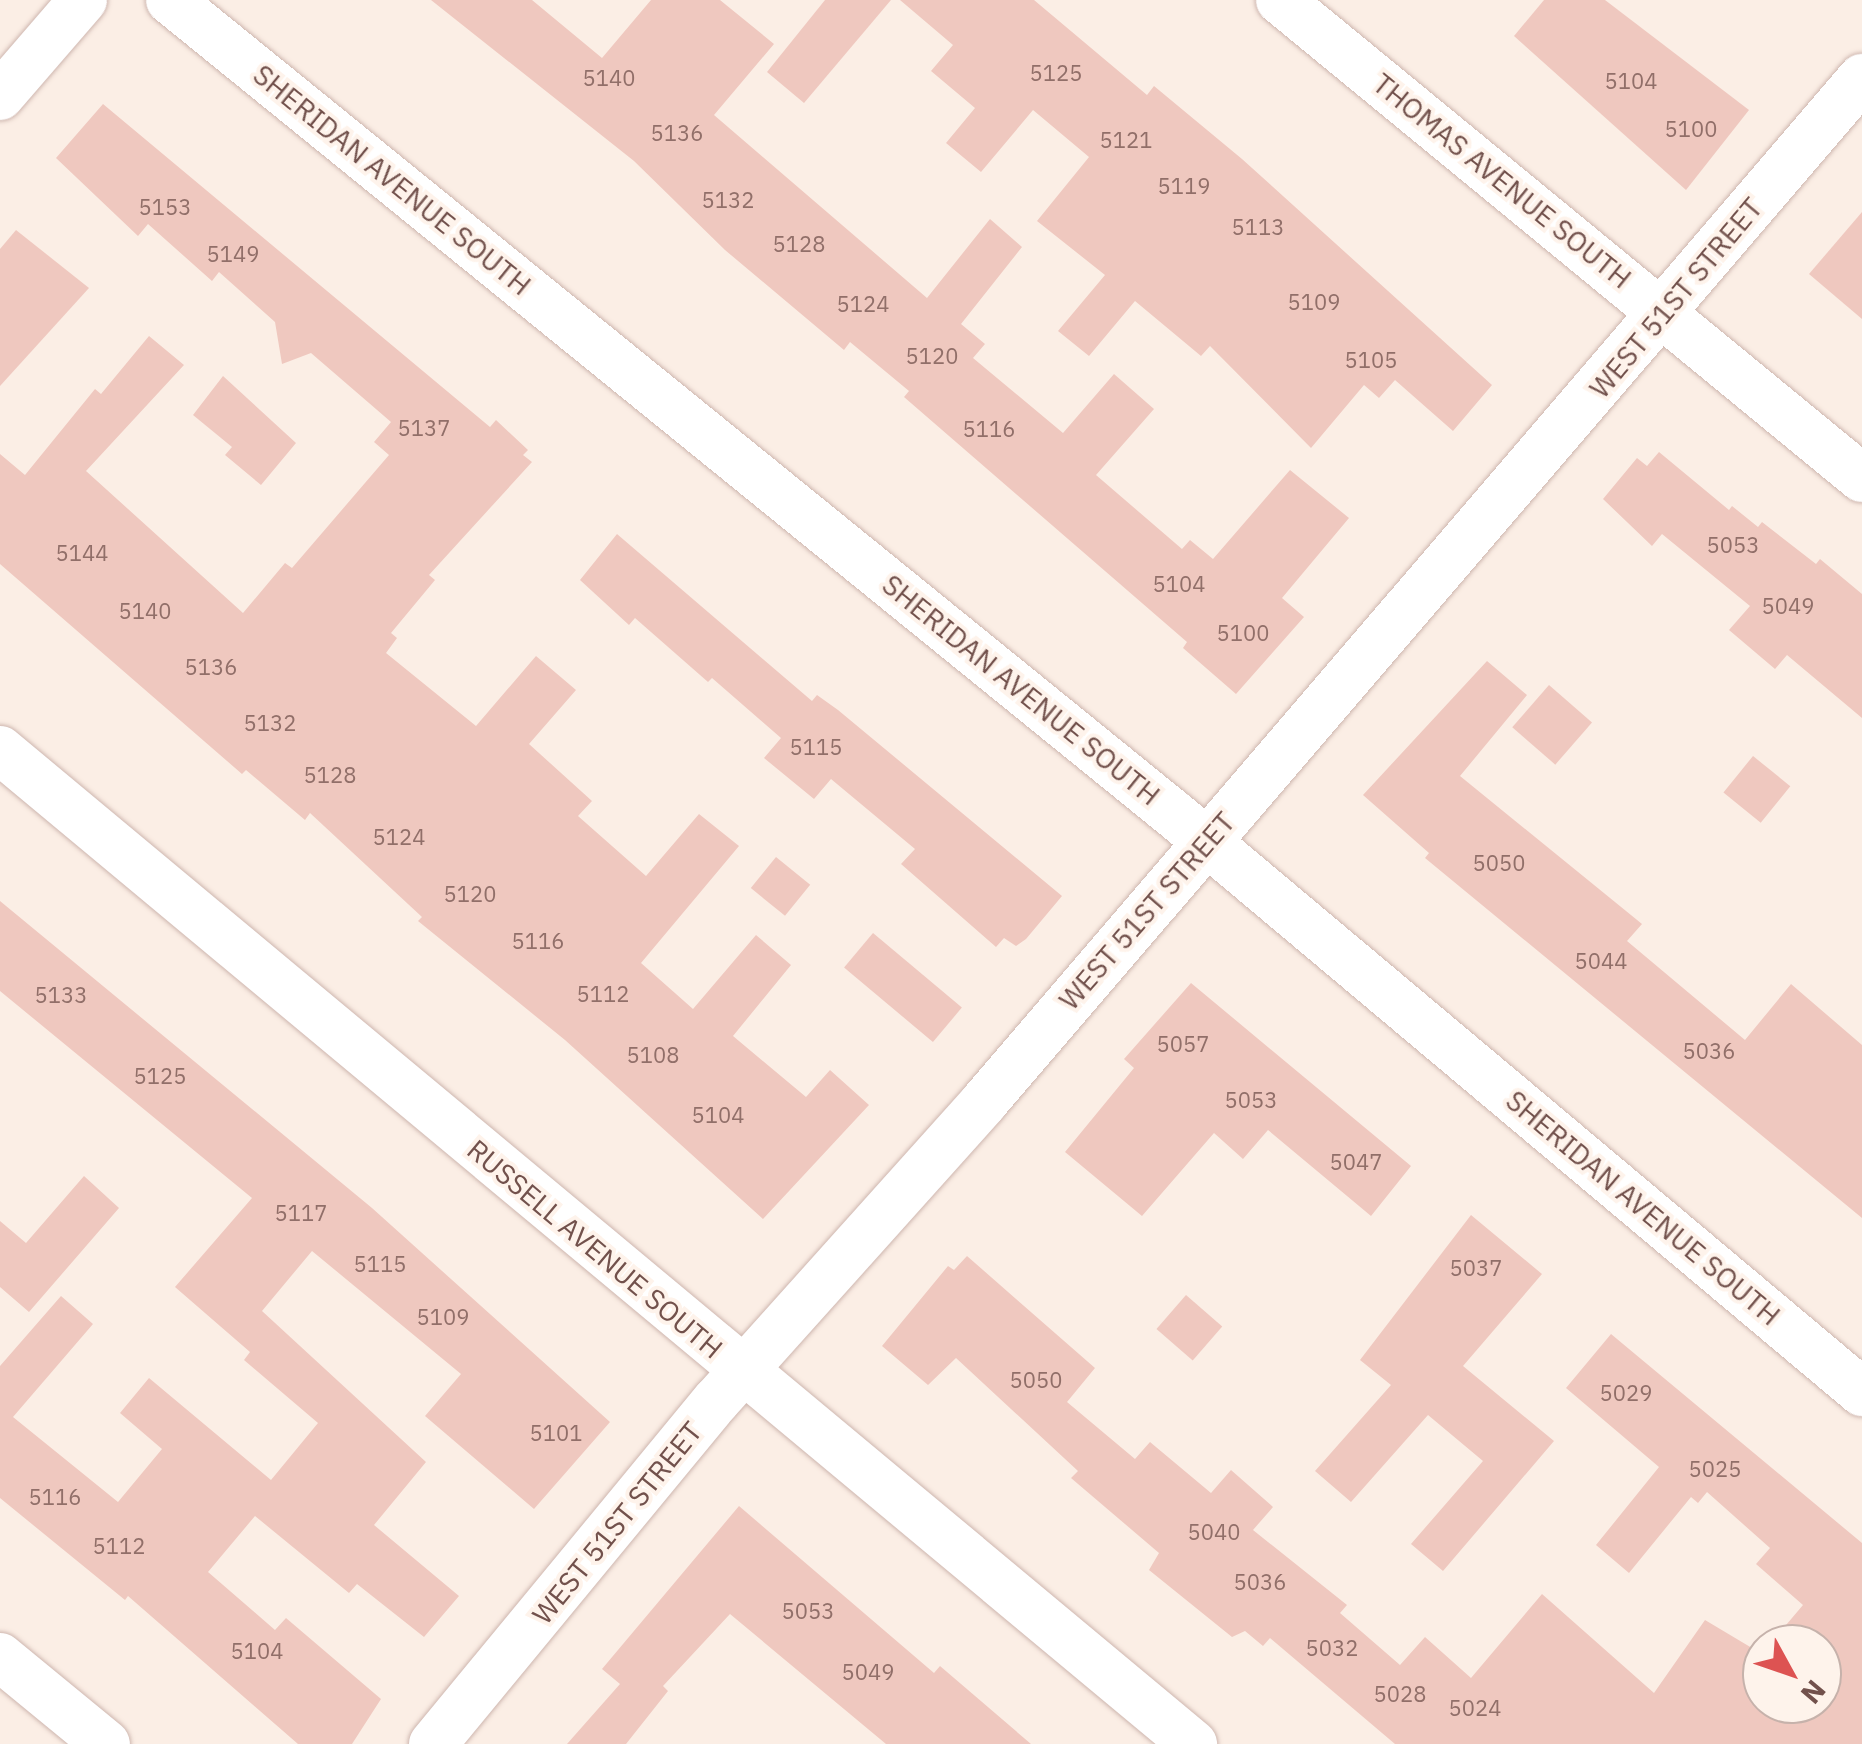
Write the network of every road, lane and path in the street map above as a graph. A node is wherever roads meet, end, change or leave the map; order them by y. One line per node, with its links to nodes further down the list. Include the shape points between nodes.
1 (84, 0): 5 (street)
2 (170, 0): 9 (street, SHERIDAN AVENUE SOUTH)
3 (1280, 0): 6 (street, THOMAS AVENUE SOUTH)
4 (1862, 78): 6 (street, WEST 51ST STREET)
5 (0, 96)
6 (1664, 313): 7 (street, THOMAS AVENUE SOUTH); 9 (street, WEST 51ST STREET)
7 (1862, 478)
8 (0, 750): 10 (street, RUSSELL AVENUE SOUTH)
9 (1204, 840): 10 (street, WEST 51ST STREET, via 984,1102); 11 (street, SHERIDAN AVENUE SOUTH)
10 (743, 1371): 14 (street, WEST 51ST STREET); 15 (street, RUSSELL AVENUE SOUTH)
11 (1862, 1392)
12 (0, 1657): 13 (street)
13 (106, 1744)
14 (433, 1744)
15 (1193, 1744)

